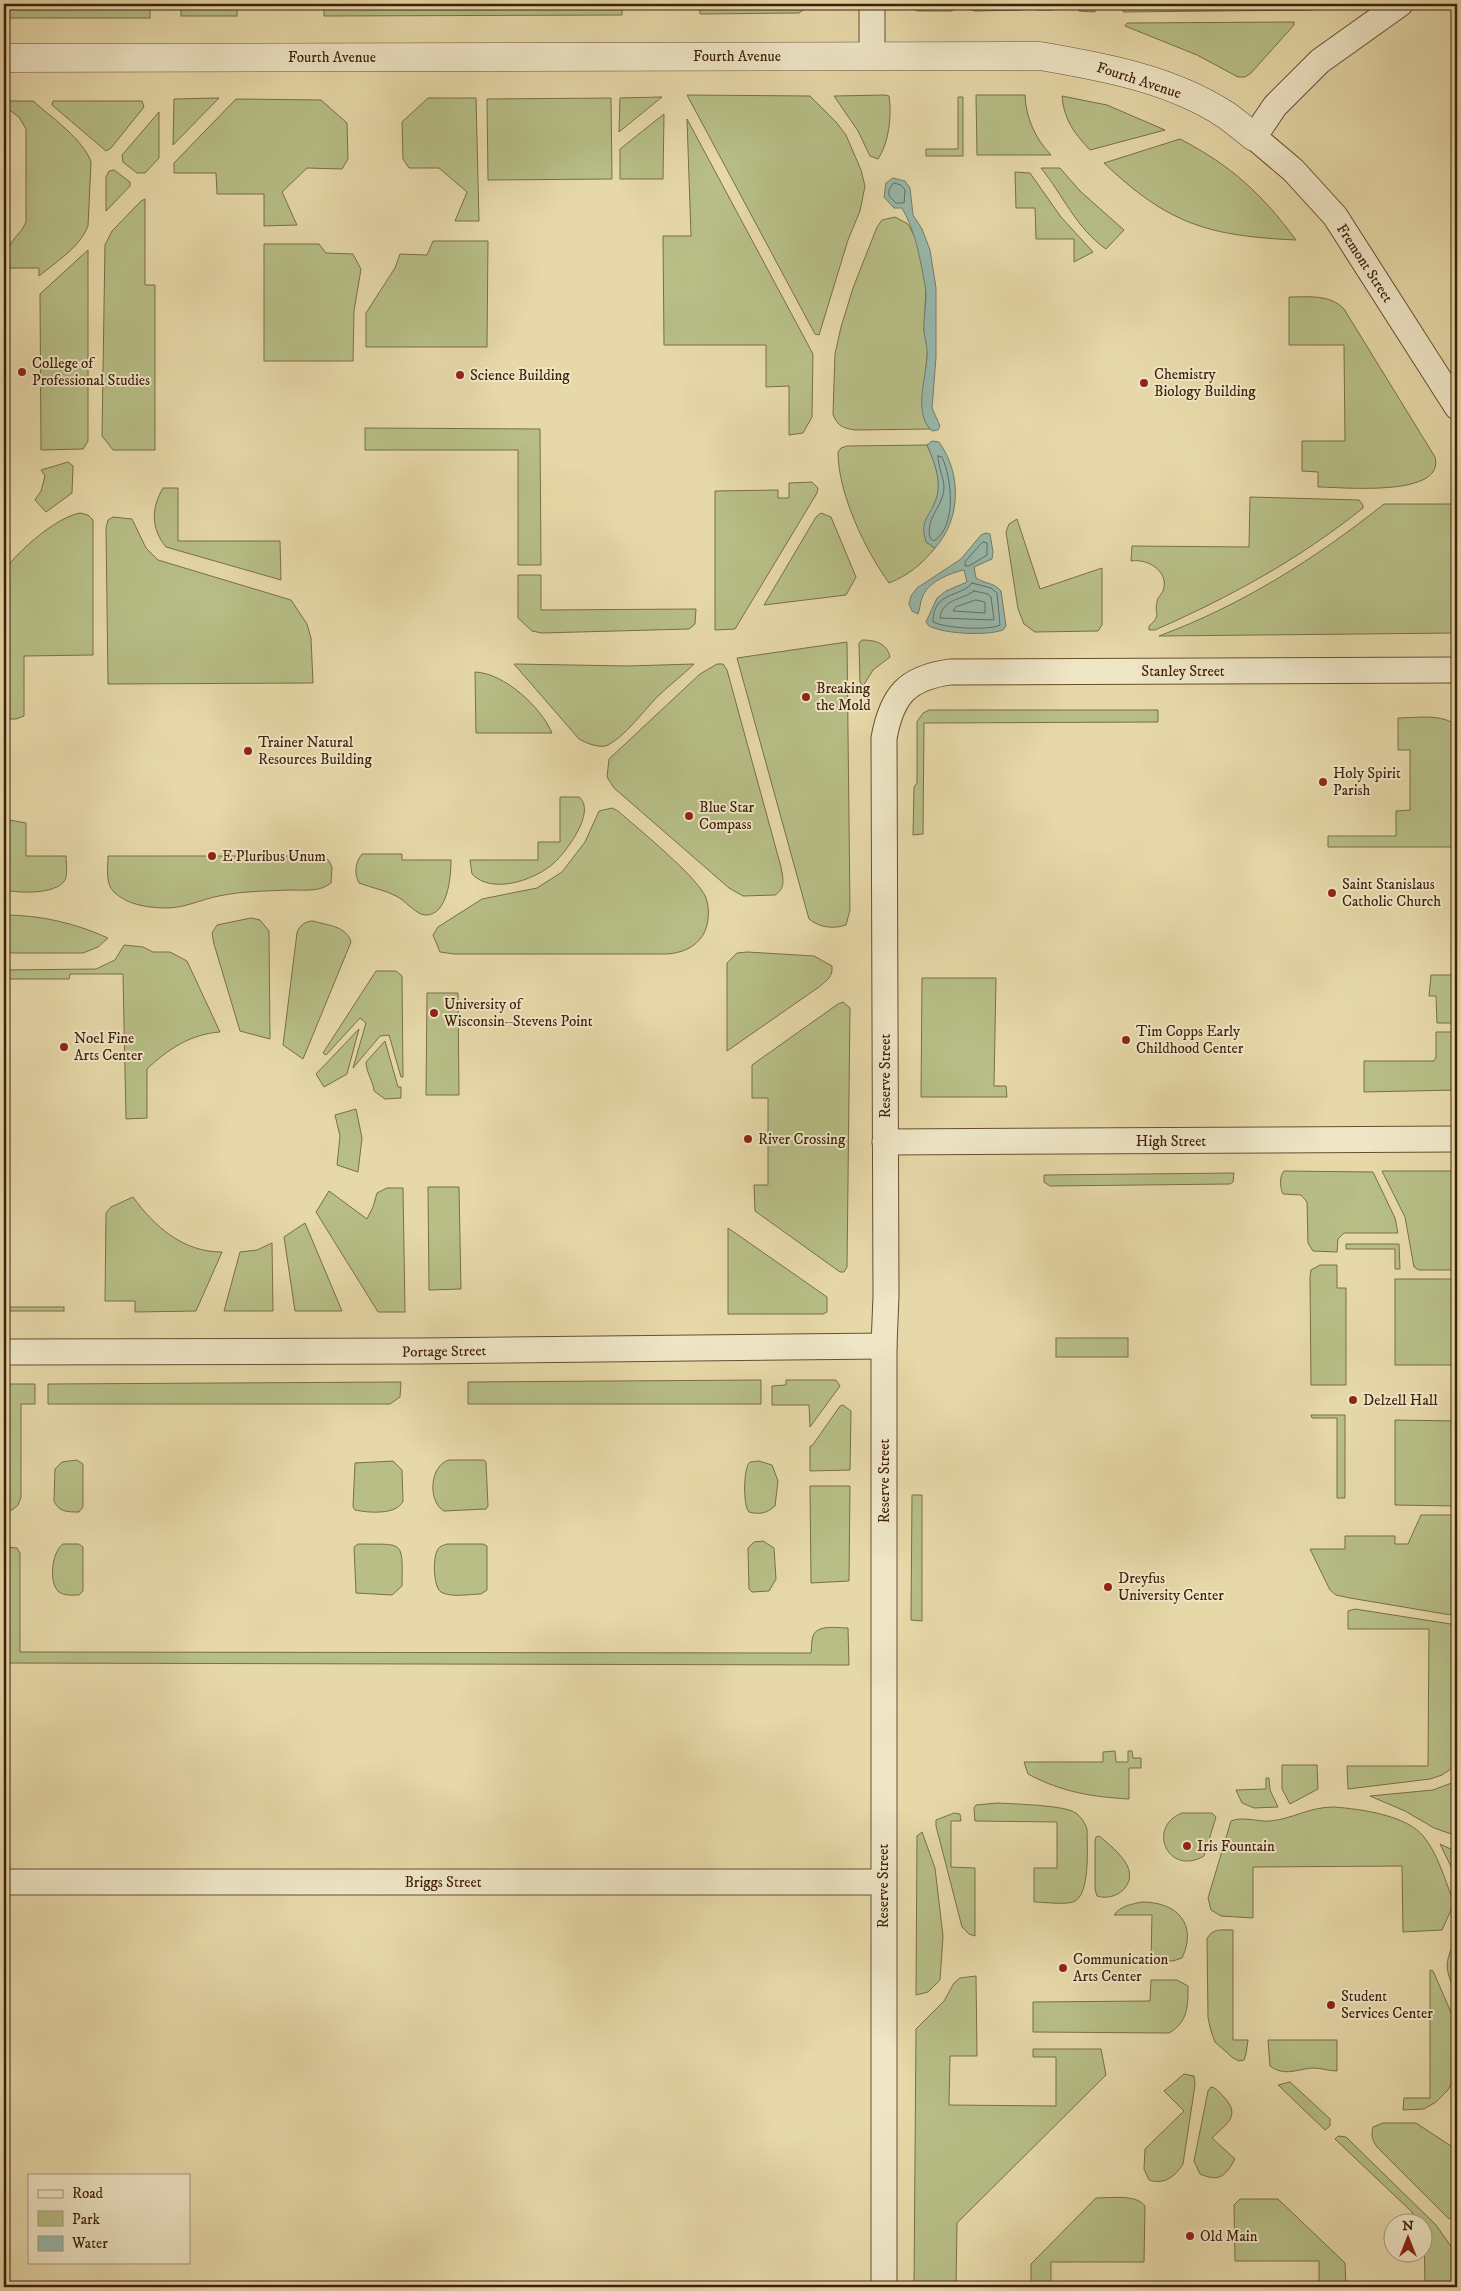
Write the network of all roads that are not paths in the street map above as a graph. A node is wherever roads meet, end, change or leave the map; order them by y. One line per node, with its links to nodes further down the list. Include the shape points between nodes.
1 (872, 4): 3 (street)
2 (1400, 4): 5 (street, via 1320,61 1276,106)
3 (872, 55): 4 (street, Fourth Avenue); 5 (street, Fourth Avenue, via 1040,56 1093,65 1150,80 1186,95 1226,115)
4 (4, 58)
5 (1254, 137): 6 (street, Fremont Street, via 1293,170 1335,216)
6 (1427, 362): 7 (street); 8 (street, Fremont Street)
7 (1457, 386)
8 (1457, 407)
9 (1457, 670): 10 (street, Stanley Street, via 950,672 928,675)
10 (911, 683): 12 (street, Reserve Street, via 898,697 888,716 884,738)
11 (1457, 1138): 12 (street, High Street)
12 (885, 1142): 13 (street, Reserve Street)
13 (884, 1346): 14 (street, Portage Street, via 419,1352); 16 (street, Reserve Street)
14 (4, 1352)
15 (4, 1882): 16 (street, Briggs Street)
16 (882, 1882): 17 (street, Reserve Street)
17 (884, 2287)

